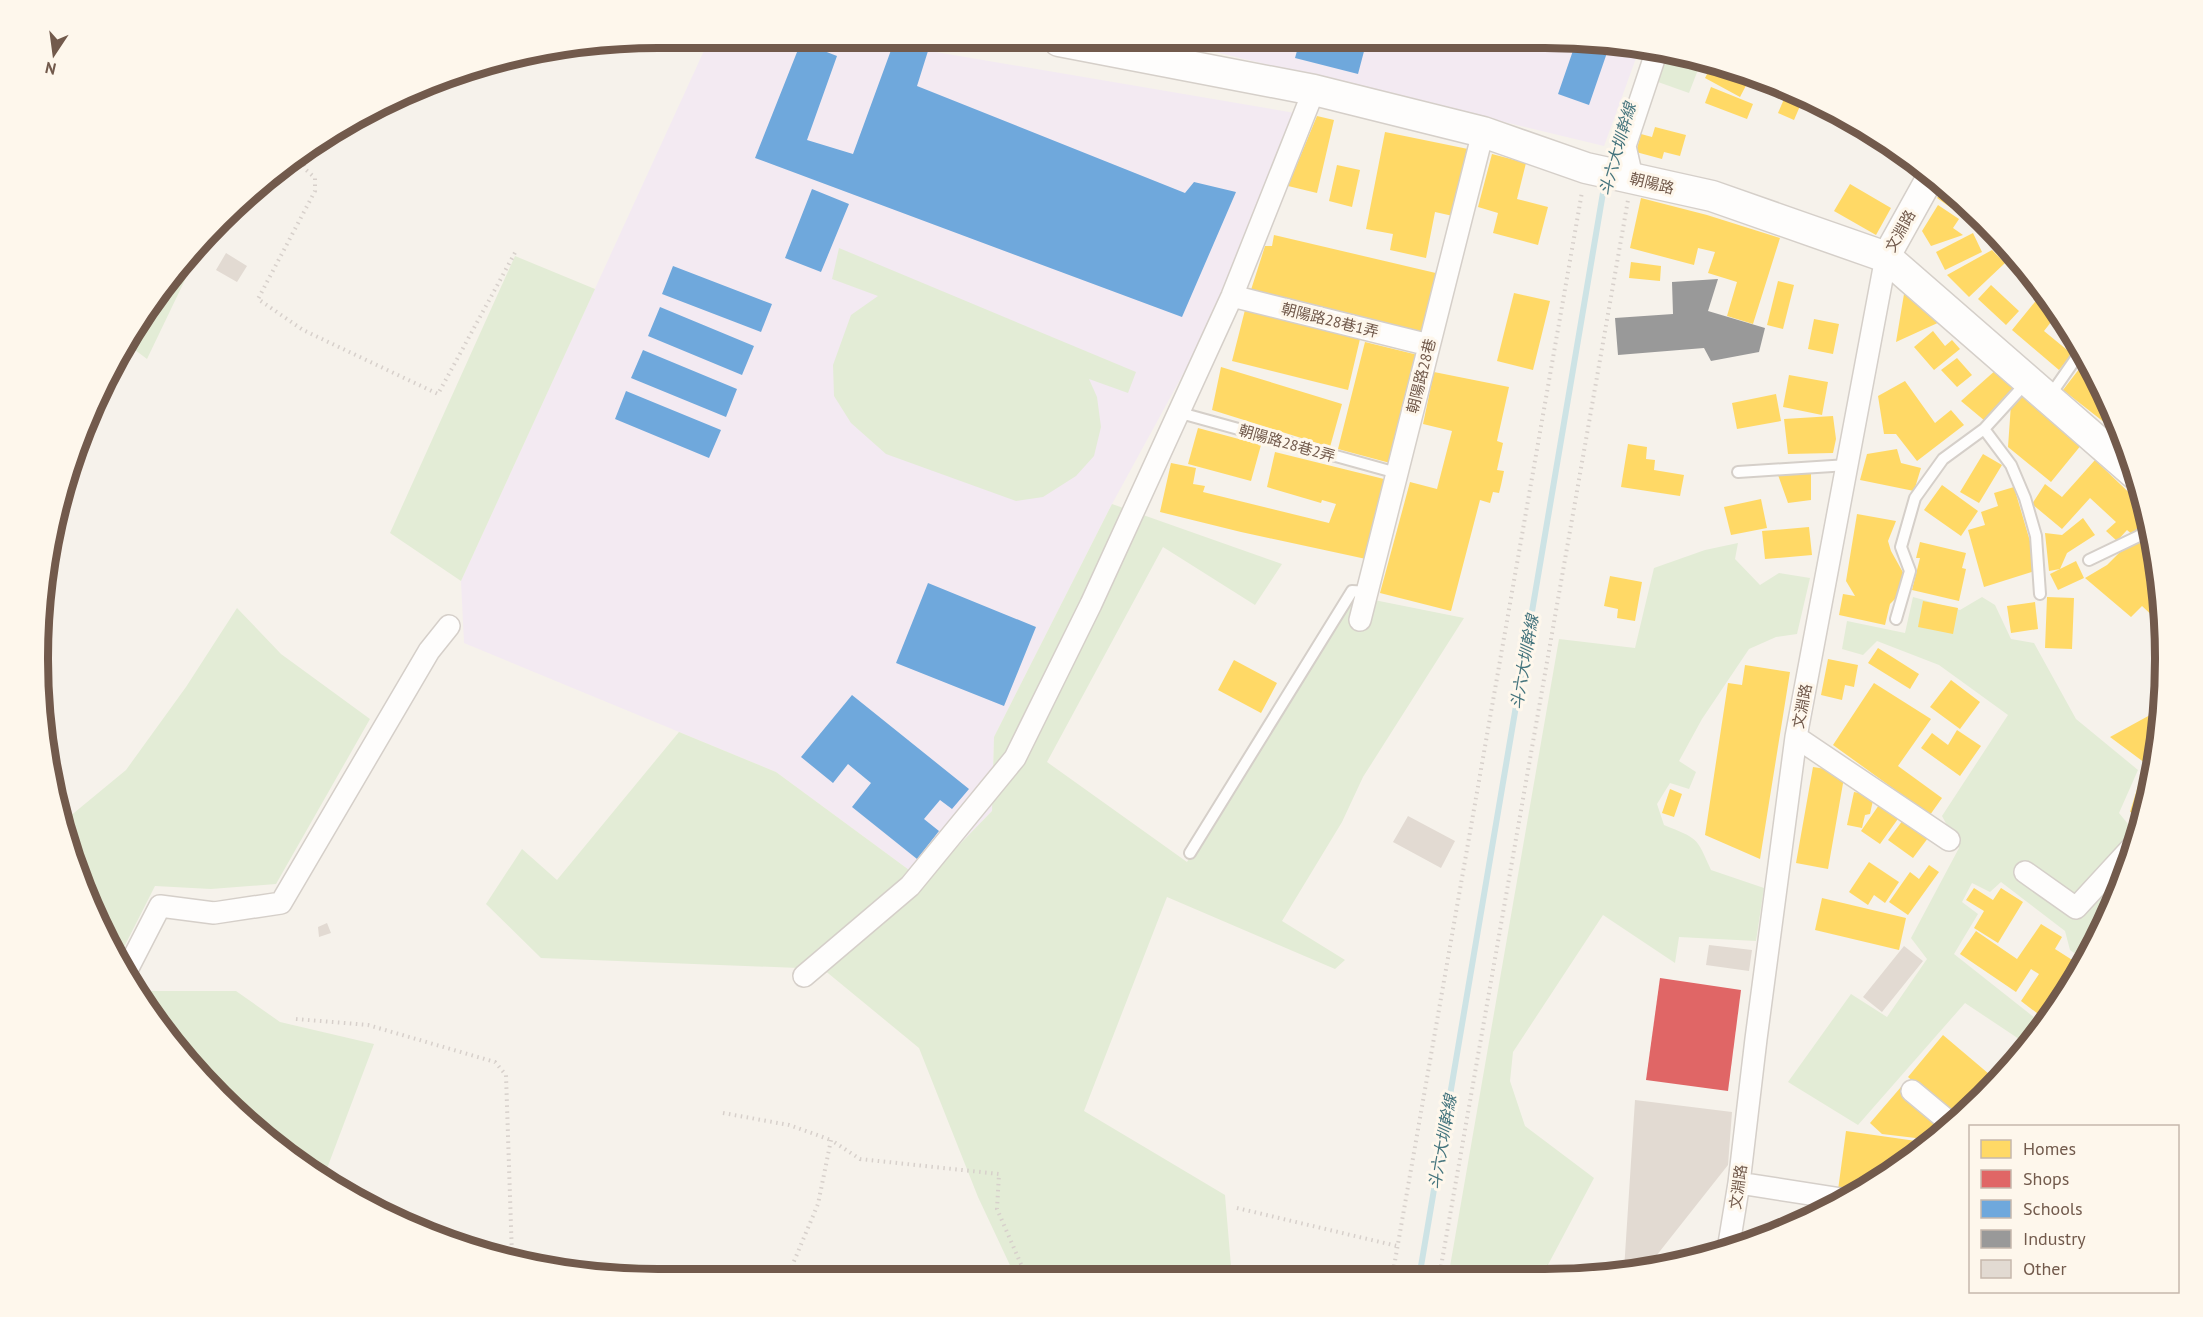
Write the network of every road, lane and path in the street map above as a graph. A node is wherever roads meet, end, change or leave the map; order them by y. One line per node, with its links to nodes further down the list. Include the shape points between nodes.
1 (1095, 48): 3 (main road, 朝陽路)
2 (1654, 58): 7 (street, via 1625,146)
3 (1314, 90): 4 (main road, 朝陽路); 11 (street)
4 (1483, 132): 6 (main road, 朝陽路); 12 (street, 朝陽路28巷)
5 (303, 163): 9 (path, via 315,178 315,191 258,299 303,330 438,394)
6 (1586, 168): 7 (main road, 朝陽路); 44 (path)
7 (1632, 177): 10 (main road, 朝陽路, via 1712,196); 49 (path)
8 (1927, 183): 10 (street, 文淵路)
9 (517, 249)
10 (1886, 257): 14 (main road, 朝陽路); 18 (street, 文淵路)
11 (1232, 296): 12 (street, 朝陽路28巷1弄); 15 (street)
12 (1429, 345): 20 (street, 朝陽路28巷)
13 (2075, 357): 14 (lane)
14 (2039, 389): 16 (lane); 17 (main road, 朝陽路)
15 (1178, 412): 20 (lane, 朝陽路28巷2弄); 34 (street, via 1015,758 910,886)
16 (1984, 429): 24 (lane, via 2011,465 2025,498 2036,536); 25 (lane, via 1943,459 1915,498 1901,547 1910,571)
17 (2123, 464)
18 (1848, 465): 19 (lane); 28 (street, 文淵路)
19 (1738, 472)
20 (1397, 474): 23 (street, 朝陽路28巷)
21 (2142, 534): 22 (lane)
22 (2089, 560)
23 (1368, 592): 26 (street, 朝陽路28巷); 30 (lane, via 1352,591)
24 (2040, 594)
25 (1896, 619)
26 (1360, 620)
27 (449, 626): 33 (street, via 429,651 281,903 214,913 160,906)
28 (1796, 737): 29 (street); 40 (street, 文淵路)
29 (1949, 840)
30 (1190, 853)
31 (2122, 858): 32 (street, via 2076,908)
32 (2025, 872)
33 (130, 964)
34 (804, 976)
35 (296, 1018): 45 (path, via 368,1025 495,1062 506,1075)
36 (1912, 1091): 38 (street)
37 (723, 1113): 39 (path, via 789,1125)
38 (1945, 1119)
39 (831, 1140): 46 (path, via 818,1204); 47 (path, via 860,1159 999,1174 996,1209)
40 (1739, 1183): 41 (street); 43 (street, 文淵路)
41 (1831, 1197)
42 (1237, 1208): 44 (path)
43 (1730, 1240)
44 (1397, 1246): 48 (path)
45 (512, 1251)
46 (791, 1269)
47 (1023, 1269)
48 (1393, 1269)
49 (1441, 1269)

